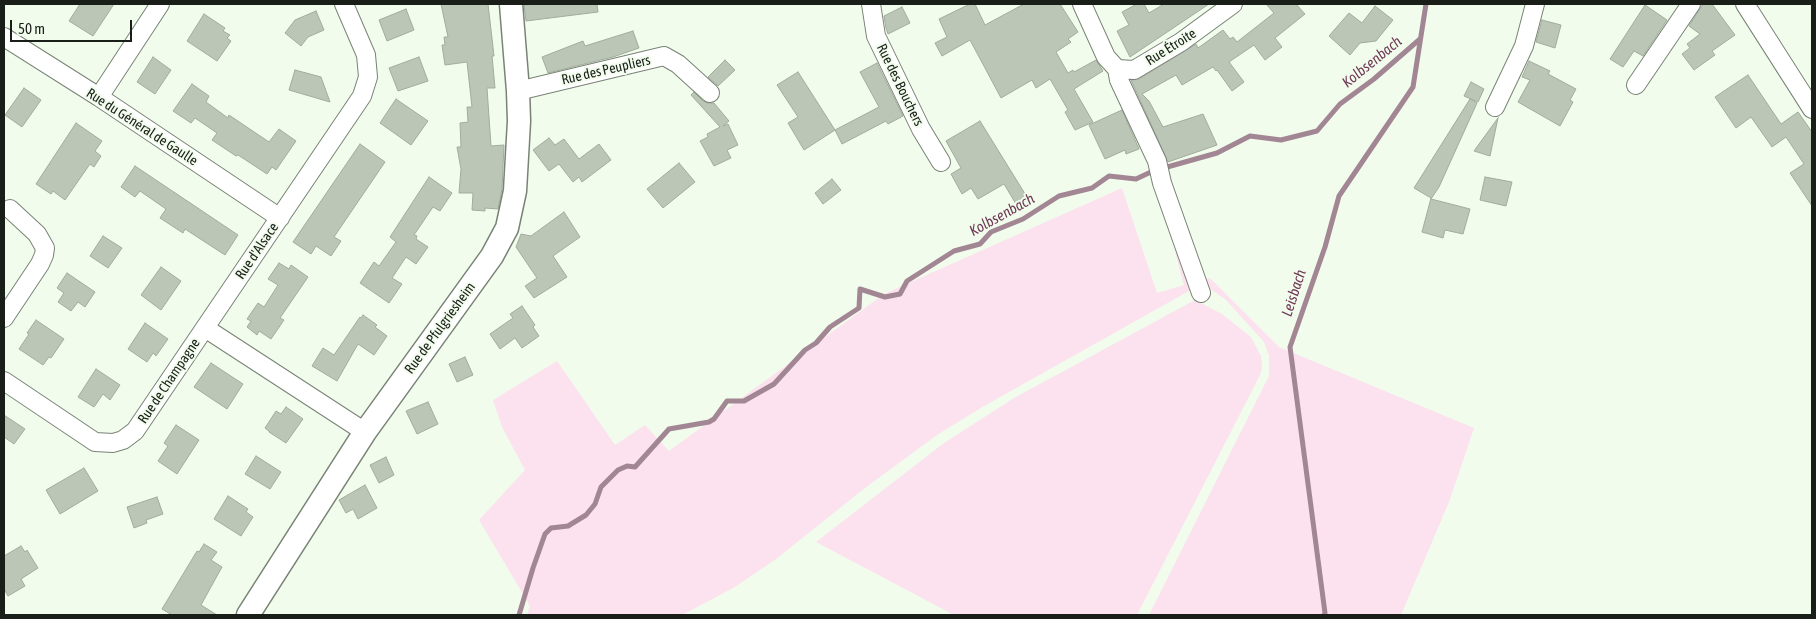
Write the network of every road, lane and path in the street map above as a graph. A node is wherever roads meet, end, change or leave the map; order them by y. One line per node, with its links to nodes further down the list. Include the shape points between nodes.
1 (160, 4): 15 (street)
2 (344, 4): 20 (street, Rue d'Alsace, via 366,55 368,77 365,88)
3 (511, 4): 13 (main road, Rue de Pfulgriesheim)
4 (870, 4): 18 (street, Rue des Bouchers, via 876,36 921,129)
5 (1082, 4): 11 (street, via 1106,57)
6 (1233, 4): 11 (street, Rue Étroite, via 1181,42 1134,70)
7 (1534, 4): 16 (street, via 1524,46)
8 (1691, 4): 12 (street)
9 (1745, 4): 17 (street)
10 (4, 37): 15 (street, Rue du Général de Gaulle)
11 (1117, 69): 21 (street, via 1119,80 1160,168 1162,183)
12 (1636, 85)
13 (518, 91): 14 (street, Rue des Peupliers, via 664,56 678,64); 25 (main road, Rue de Pfulgriesheim, via 516,191 507,228 492,256)
14 (710, 93)
15 (99, 97): 20 (street, Rue du Général de Gaulle)
16 (1495, 107)
17 (1812, 109)
18 (941, 162)
19 (10, 209): 22 (street, via 37,234 45,248 40,264)
20 (280, 218): 23 (street, Rue d'Alsace)
21 (1200, 293)
22 (4, 318)
23 (205, 328): 24 (street, Rue de Champagne, via 142,423 129,436 113,443 95,442 86,437); 25 (street)
24 (4, 380)
25 (365, 432): 26 (main road, Rue de Pfulgriesheim)
26 (248, 615)

